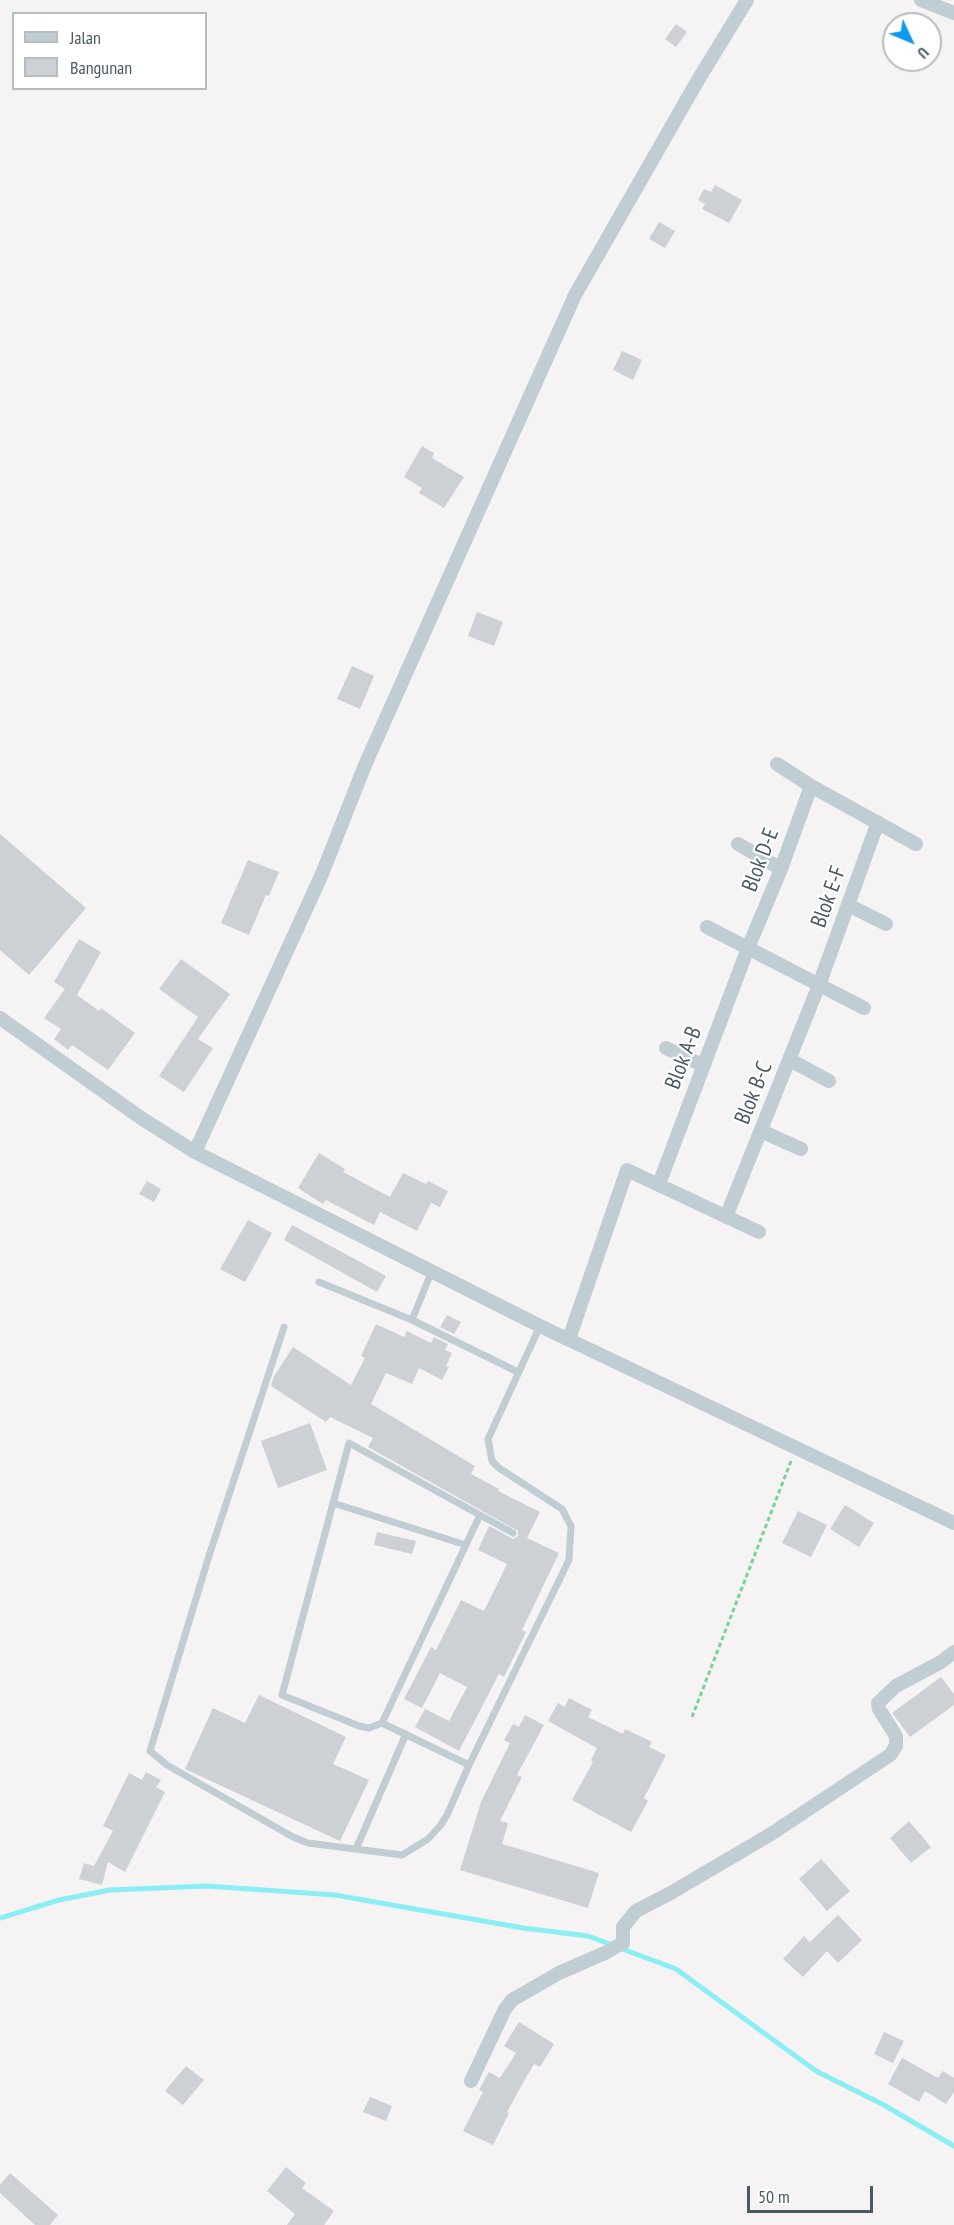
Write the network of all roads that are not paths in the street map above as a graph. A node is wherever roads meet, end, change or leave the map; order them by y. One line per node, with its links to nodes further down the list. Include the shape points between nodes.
1 (747, 0): 23 (street, via 575,295 365,765 322,874)
2 (921, 0): 3 (street)
3 (954, 13)
4 (777, 764): 5 (street)
5 (811, 786): 6 (street); 9 (street, Blok D-E)
6 (878, 822): 8 (street); 10 (street, Blok E-F)
7 (738, 844): 9 (street)
8 (916, 844)
9 (782, 869): 13 (street, Blok D-E)
10 (848, 905): 11 (street); 14 (street, Blok E-F)
11 (886, 924)
12 (707, 927): 13 (street)
13 (748, 948): 14 (street); 19 (street, Blok A-B)
14 (819, 985): 15 (street); 18 (street, Blok B-C)
15 (864, 1008)
16 (0, 1018): 23 (street)
17 (666, 1048): 19 (street)
18 (790, 1060): 20 (street); 21 (street, Blok B-C)
19 (704, 1066): 24 (street, Blok A-B)
20 (829, 1081)
21 (761, 1131): 22 (street); 25 (street, Blok B-C)
22 (801, 1149)
23 (195, 1152): 27 (street)
24 (659, 1184): 25 (street); 32 (street, via 627,1170)
25 (726, 1216): 26 (street)
26 (759, 1232)
27 (431, 1273): 29 (lane); 30 (street)
28 (319, 1282): 29 (lane)
29 (412, 1320): 33 (lane)
30 (540, 1326): 32 (street); 33 (lane)
31 (284, 1327): 43 (lane, via 150,1751 293,1837 308,1843)
32 (569, 1339): 36 (street)
33 (518, 1372): 42 (lane, via 488,1439 492,1461 562,1509 571,1526 569,1560)
34 (333, 1503): 35 (lane, via 349,1443); 38 (lane); 40 (lane, via 282,1695 359,1726 369,1728)
35 (480, 1515): 37 (lane); 38 (lane)
36 (954, 1523)
37 (513, 1533)
38 (466, 1545): 40 (lane)
39 (954, 1652): 44 (street, via 896,1686 878,1703 896,1736 896,1746 890,1755 771,1834 636,1911 623,1927 623,1943 512,2000)
40 (382, 1723): 41 (lane)
41 (406, 1734): 42 (lane); 43 (lane)
42 (469, 1765): 43 (lane, via 447,1815 428,1839 402,1855)
43 (356, 1849)
44 (471, 2081)

